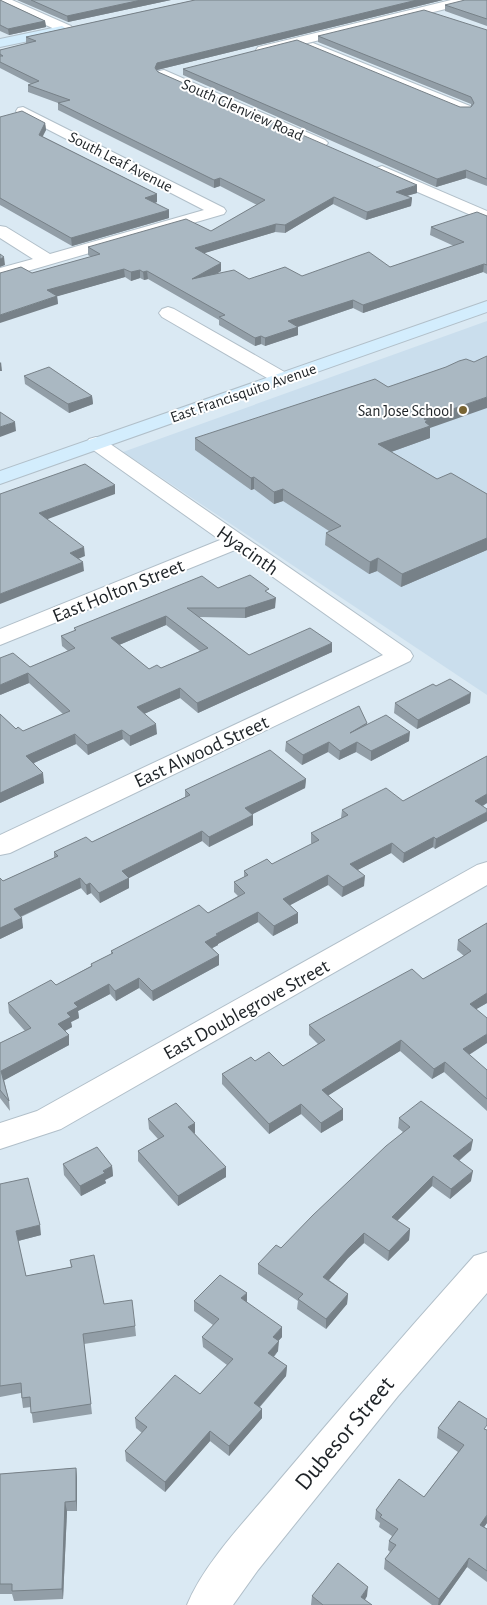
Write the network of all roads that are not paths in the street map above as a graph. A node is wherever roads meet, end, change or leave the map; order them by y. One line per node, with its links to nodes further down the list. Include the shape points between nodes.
1 (2, 0): 6 (street, via 71,28)
2 (466, 0): 3 (street)
3 (424, 10): 4 (street); 5 (street)
4 (442, 17)
5 (298, 41): 7 (street); 9 (street)
6 (0, 43)
7 (250, 53)
8 (183, 69): 11 (street, South Glenview Road, via 164,74)
9 (465, 109)
10 (23, 111): 17 (street, South Leaf Avenue, via 218,211)
11 (333, 149)
12 (368, 164): 14 (street)
13 (480, 197): 14 (street)
14 (457, 204): 15 (street)
15 (487, 217)
16 (0, 232): 17 (street)
17 (47, 260): 18 (street)
18 (0, 274)
19 (487, 306): 21 (street, East Francisquito Avenue)
20 (168, 313): 21 (street)
21 (281, 378): 22 (street, East Francisquito Avenue)
22 (96, 443): 23 (street, East Francisquito Avenue); 24 (street, Hyacinth)
23 (0, 478)
24 (235, 542): 25 (street, East Holton Street); 26 (street, Hyacinth)
25 (0, 638)
26 (401, 656): 27 (street, East Alwood Street)
27 (0, 846)
28 (487, 872): 29 (street, East Doublegrove Street, via 49,1120)
29 (0, 1136)
30 (487, 1267): 31 (street, Dubesor Street, via 384,1384 243,1556)
31 (208, 1605)

